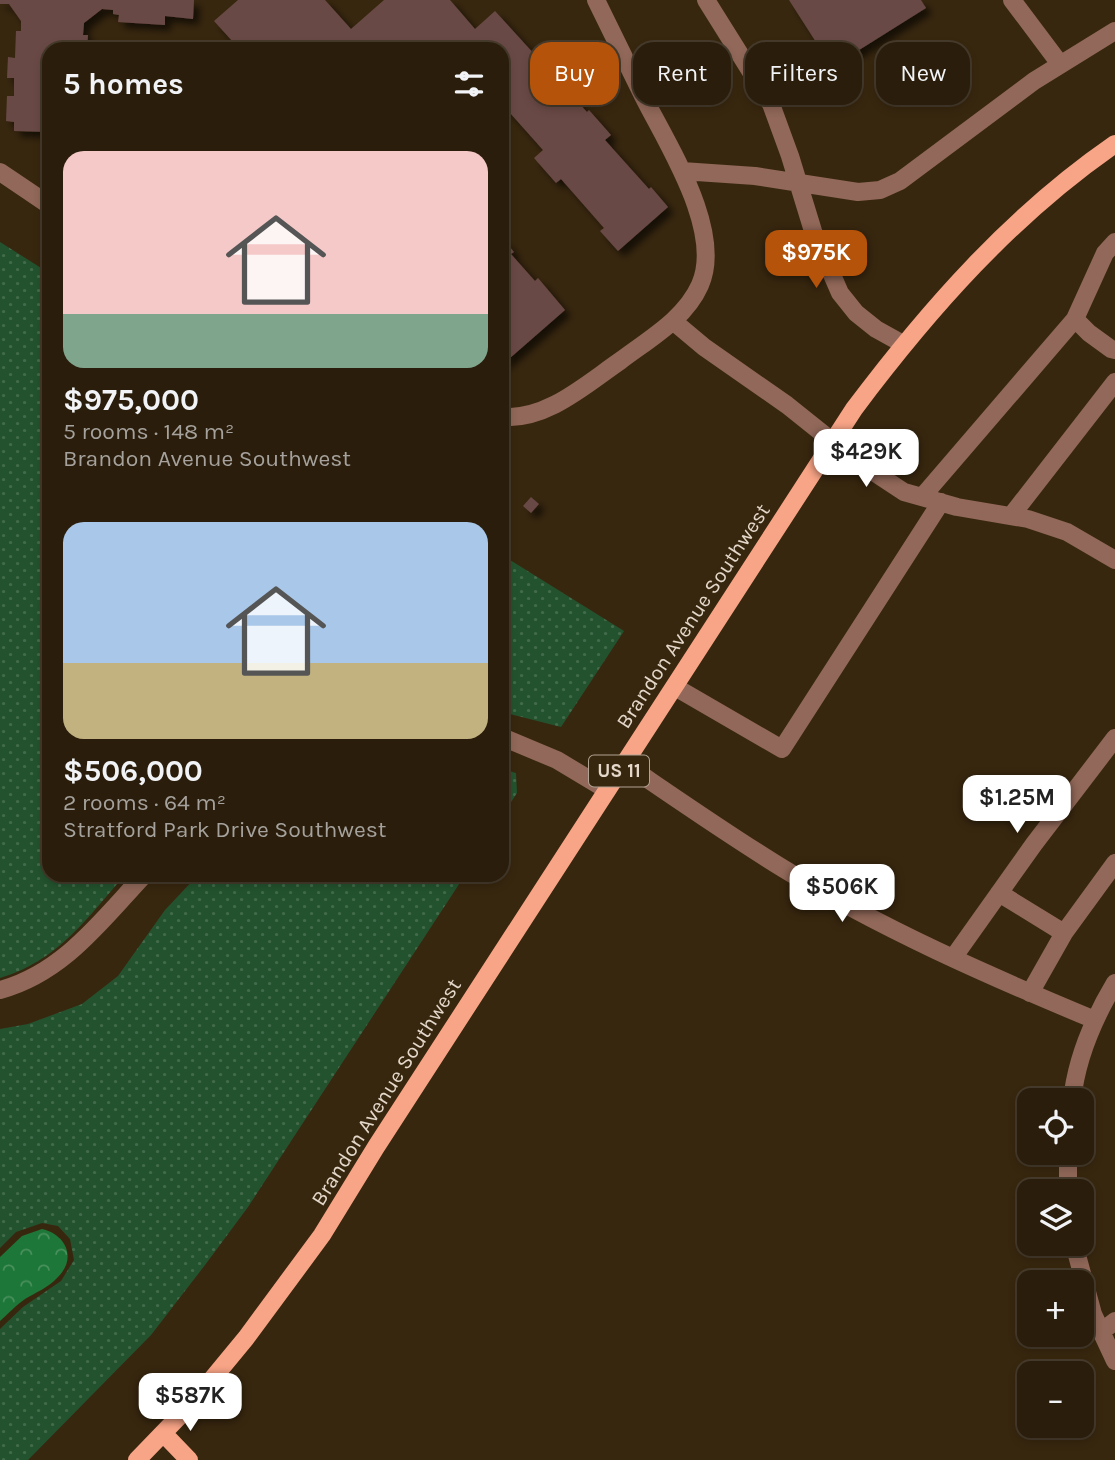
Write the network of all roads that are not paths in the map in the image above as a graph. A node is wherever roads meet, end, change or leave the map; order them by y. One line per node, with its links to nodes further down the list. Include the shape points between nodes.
1 (596, 0): 7 (street)
2 (706, 0): 9 (street, via 771,104)
3 (1012, 0): 5 (street)
4 (1115, 31): 5 (street)
5 (1060, 64): 9 (street, via 901,181 880,190 858,192)
6 (1115, 144): 14 (main road, Brandon Avenue Southwest / US 11, via 1034,207)
7 (682, 171): 9 (street); 13 (street, via 696,206 706,261 690,304)
8 (0, 172): 10 (street)
9 (799, 184): 14 (street, via 840,293 856,313)
10 (42, 200)
11 (1115, 242): 12 (street, via 1105,253)
12 (1075, 319): 15 (street); 19 (street)
13 (673, 321): 17 (street, via 540,413); 18 (street)
14 (903, 344): 18 (main road, Brandon Avenue Southwest / US 11)
15 (1115, 349)
16 (1115, 382): 21 (street)
17 (509, 416)
18 (832, 441): 19 (street, via 904,492); 23 (main road, Brandon Avenue Southwest / US 11)
19 (922, 497): 20 (street)
20 (941, 502): 21 (street); 23 (street, via 782,749)
21 (1011, 516): 22 (street, via 1067,532)
22 (1115, 560)
23 (675, 687): 26 (main road, Brandon Avenue Southwest / US 11)
24 (1115, 738): 30 (street)
25 (509, 740): 27 (street, via 557,760)
26 (624, 764): 27 (main road, Brandon Avenue Southwest / US 11); 32 (street, via 784,870)
27 (607, 790): 41 (main road, Brandon Avenue Southwest / US 11, via 322,1235 246,1338)
28 (1115, 863): 31 (street)
29 (137, 882): 34 (street, via 48,971)
30 (999, 893): 31 (street); 32 (street)
31 (1064, 933): 35 (street)
32 (953, 958): 35 (street)
33 (1115, 983): 36 (street)
34 (0, 990)
35 (1030, 993): 36 (street)
36 (1095, 1020): 37 (street)
37 (1075, 1088)
38 (1077, 1256): 39 (street, via 1081,1275)
39 (1108, 1326): 40 (street)
40 (1115, 1361)
41 (164, 1434): 42 (main road, Brandon Avenue Southwest / US 11); 43 (main road)
42 (137, 1460)
43 (189, 1460)

